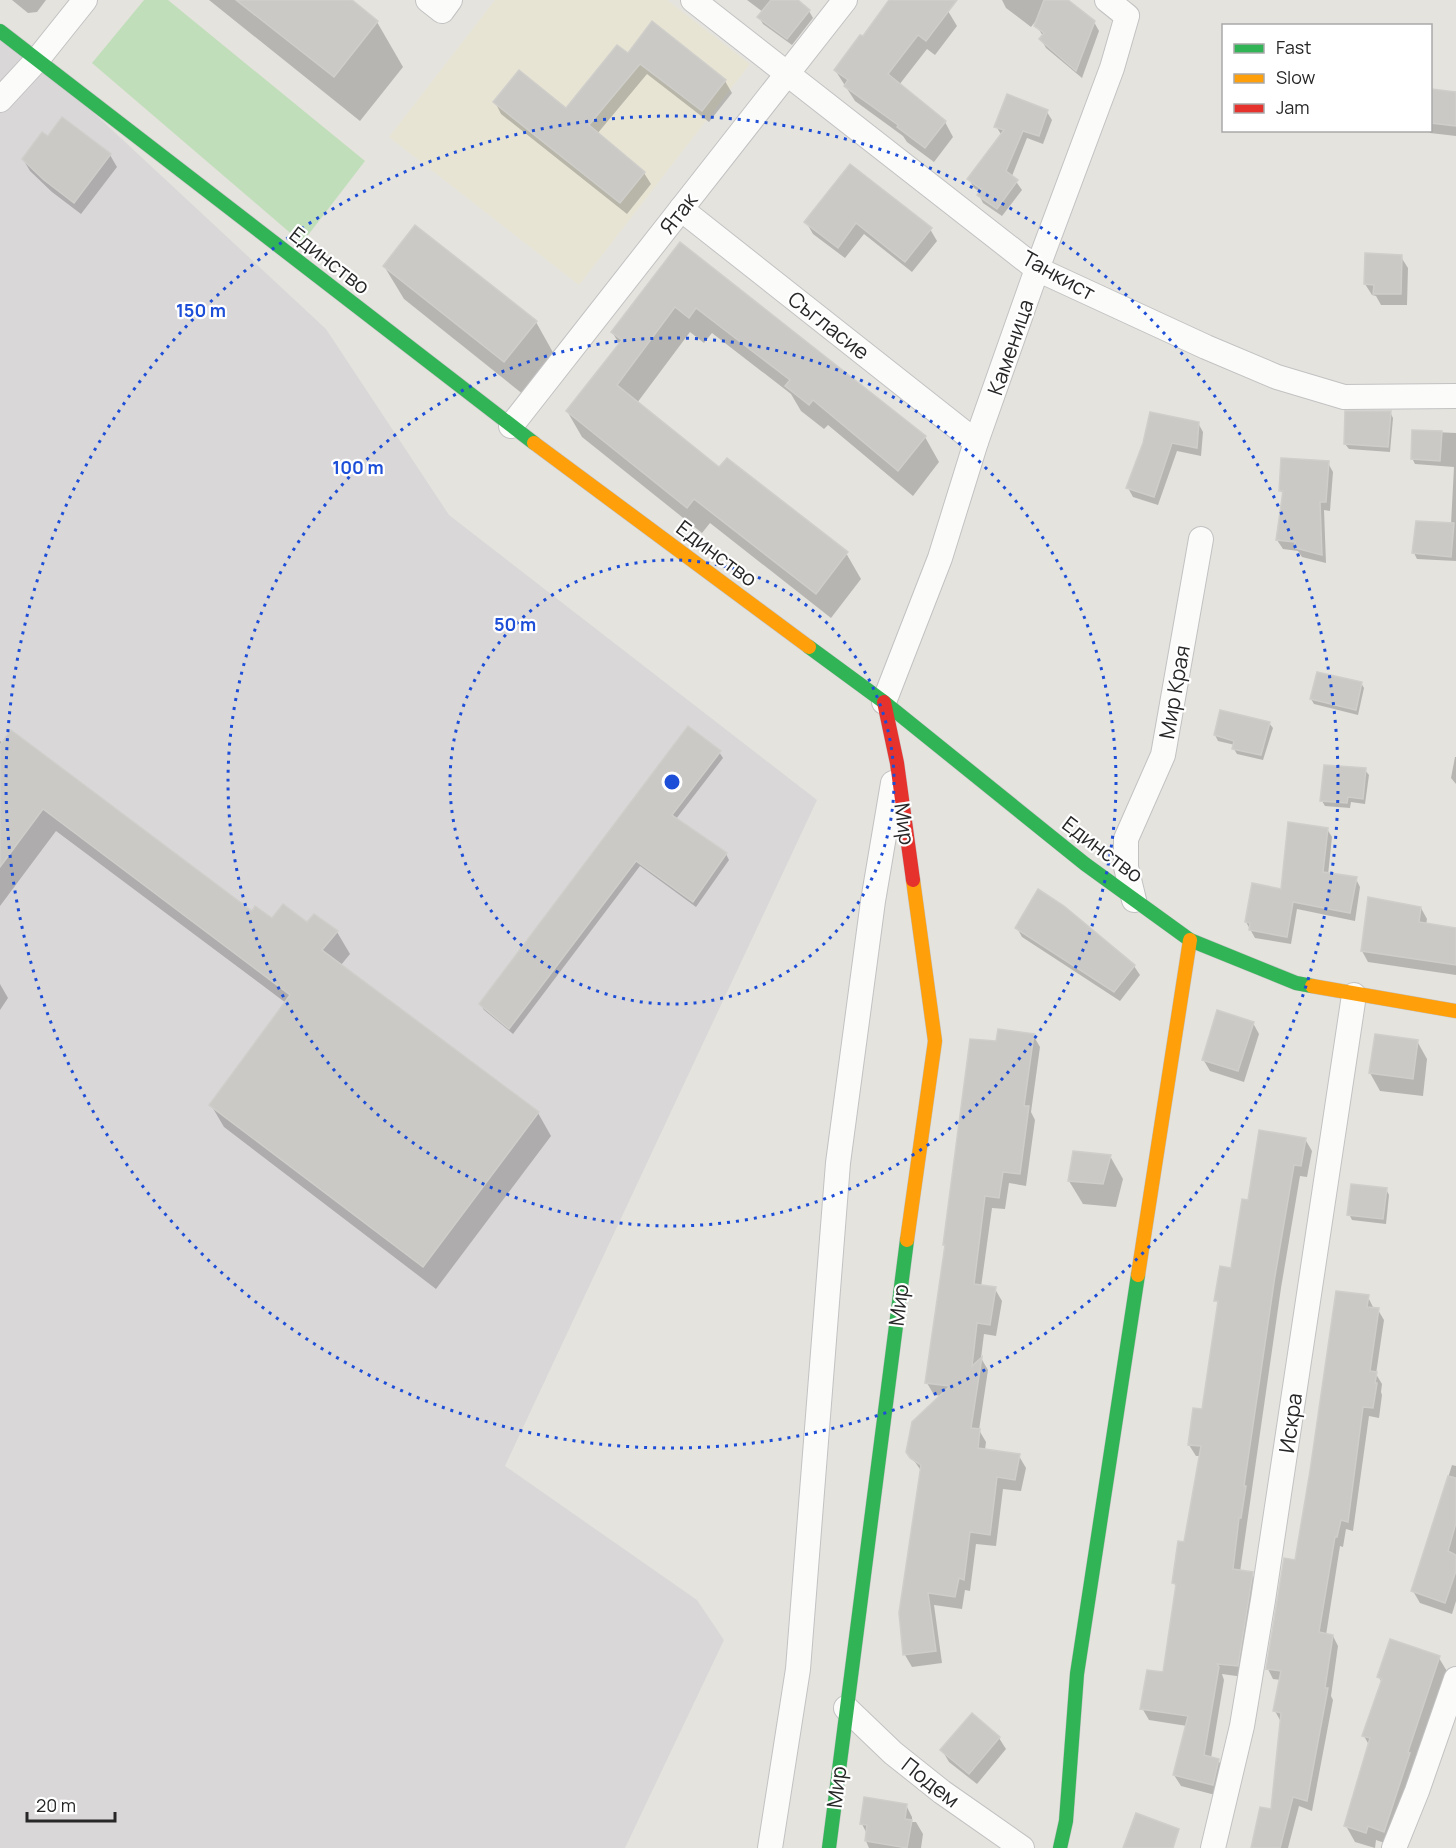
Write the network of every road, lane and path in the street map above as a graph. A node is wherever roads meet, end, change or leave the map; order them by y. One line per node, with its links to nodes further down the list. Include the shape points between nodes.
1 (85, 0): 6 (street)
2 (693, 0): 7 (street, Танкист)
3 (845, 0): 7 (street, Ятак)
4 (1107, 0): 10 (street, Каменица, via 1127,16 1112,68)
5 (0, 31): 6 (street, Единство)
6 (37, 60): 8 (street); 12 (street, Единство)
7 (787, 74): 9 (street, Ятак); 10 (street, Танкист)
8 (0, 100)
9 (681, 209): 12 (street, Ятак); 13 (street, Съгласие)
10 (1037, 268): 11 (street, Танкист, via 1277,377 1344,397); 13 (street, Каменица)
11 (1456, 396)
12 (511, 426): 15 (street, Единство)
13 (976, 442): 15 (street, Каменица, via 940,558)
14 (1201, 540): 17 (street, Мир Края, via 1163,755)
15 (884, 702): 16 (street, Мир); 18 (street, Единство)
16 (897, 763): 24 (street, Мир, via 935,1041); 25 (street, Мир, via 873,901 838,1163 798,1669)
17 (1126, 839): 18 (street, Мир Края, via 1108,854); 19 (street, Мир Края, via 1126,867)
18 (1085, 864): 19 (street, Единство)
19 (1134, 900): 20 (street, Единство)
20 (1190, 940): 21 (street, Единство, via 1296,983); 28 (street, via 1077,1674 1066,1821)
21 (1354, 995): 22 (street, Единство); 29 (street, Искра, via 1263,1600 1242,1726)
22 (1456, 1011)
23 (1456, 1679): 30 (street)
24 (846, 1708): 26 (street, Мир); 27 (street, Подем, via 942,1792)
25 (770, 1848)
26 (829, 1848)
27 (1022, 1848)
28 (1060, 1848)
29 (1213, 1848)
30 (1394, 1848)

